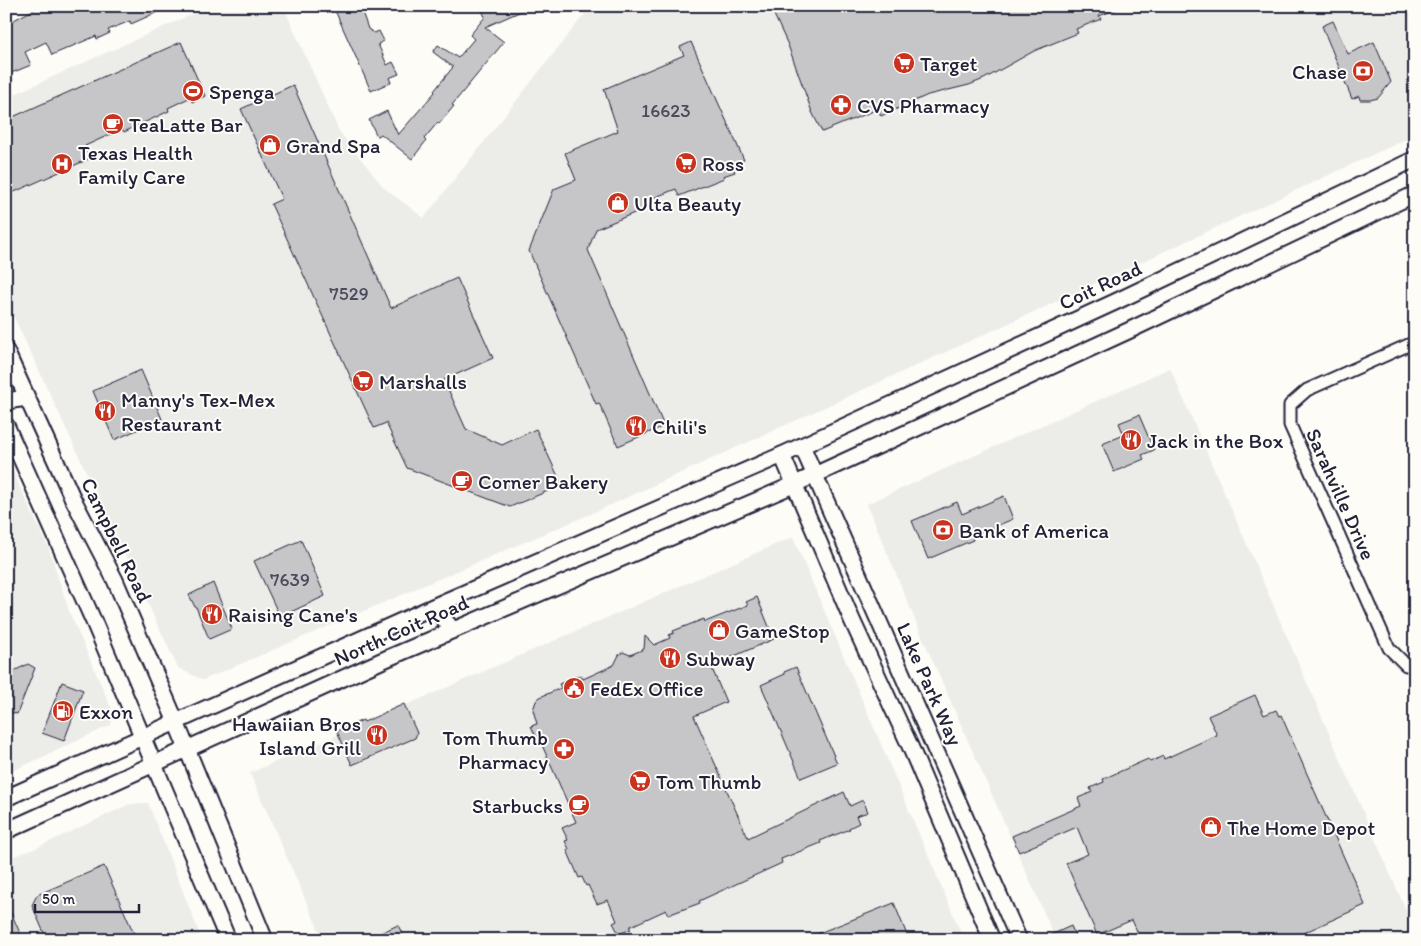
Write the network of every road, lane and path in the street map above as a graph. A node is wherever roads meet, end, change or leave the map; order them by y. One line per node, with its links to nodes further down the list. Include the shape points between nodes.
1 (1415, 159): 10 (main road, Coit Road)
2 (1415, 194): 12 (main road)
3 (1415, 342): 16 (street, Sarahville Drive, via 1307,390 1290,405 1290,425 1389,648)
4 (6, 351): 5 (main road, Campbell Road)
5 (20, 381): 6 (main road); 7 (main road, Campbell Road)
6 (6, 393)
7 (28, 398): 8 (main road); 17 (main road, Campbell Road, via 73,499 115,580)
8 (6, 401)
9 (6, 425): 18 (main road)
10 (802, 446): 11 (main road, North Coit Road); 12 (main road, Lake Park Way)
11 (782, 455): 13 (main road, Lake Park Way); 14 (main road, North Coit Road)
12 (815, 475): 13 (main road, North Coit Road); 26 (main road, Lake Park Way)
13 (793, 485): 15 (main road, North Coit Road); 25 (main road, Lake Park Way)
14 (440, 604): 15 (main road); 17 (main road, North Coit Road)
15 (453, 630): 19 (main road, North Coit Road)
16 (1410, 665)
17 (176, 722): 18 (main road, North Coit Road); 19 (main road, Campbell Road)
18 (143, 737): 20 (main road); 21 (main road, North Coit Road)
19 (186, 750): 20 (main road, North Coit Road); 24 (main road, Campbell Road)
20 (154, 764): 22 (main road, North Coit Road); 23 (main road)
21 (6, 798)
22 (6, 831)
23 (228, 940)
24 (265, 940)
25 (992, 940)
26 (1019, 940)

